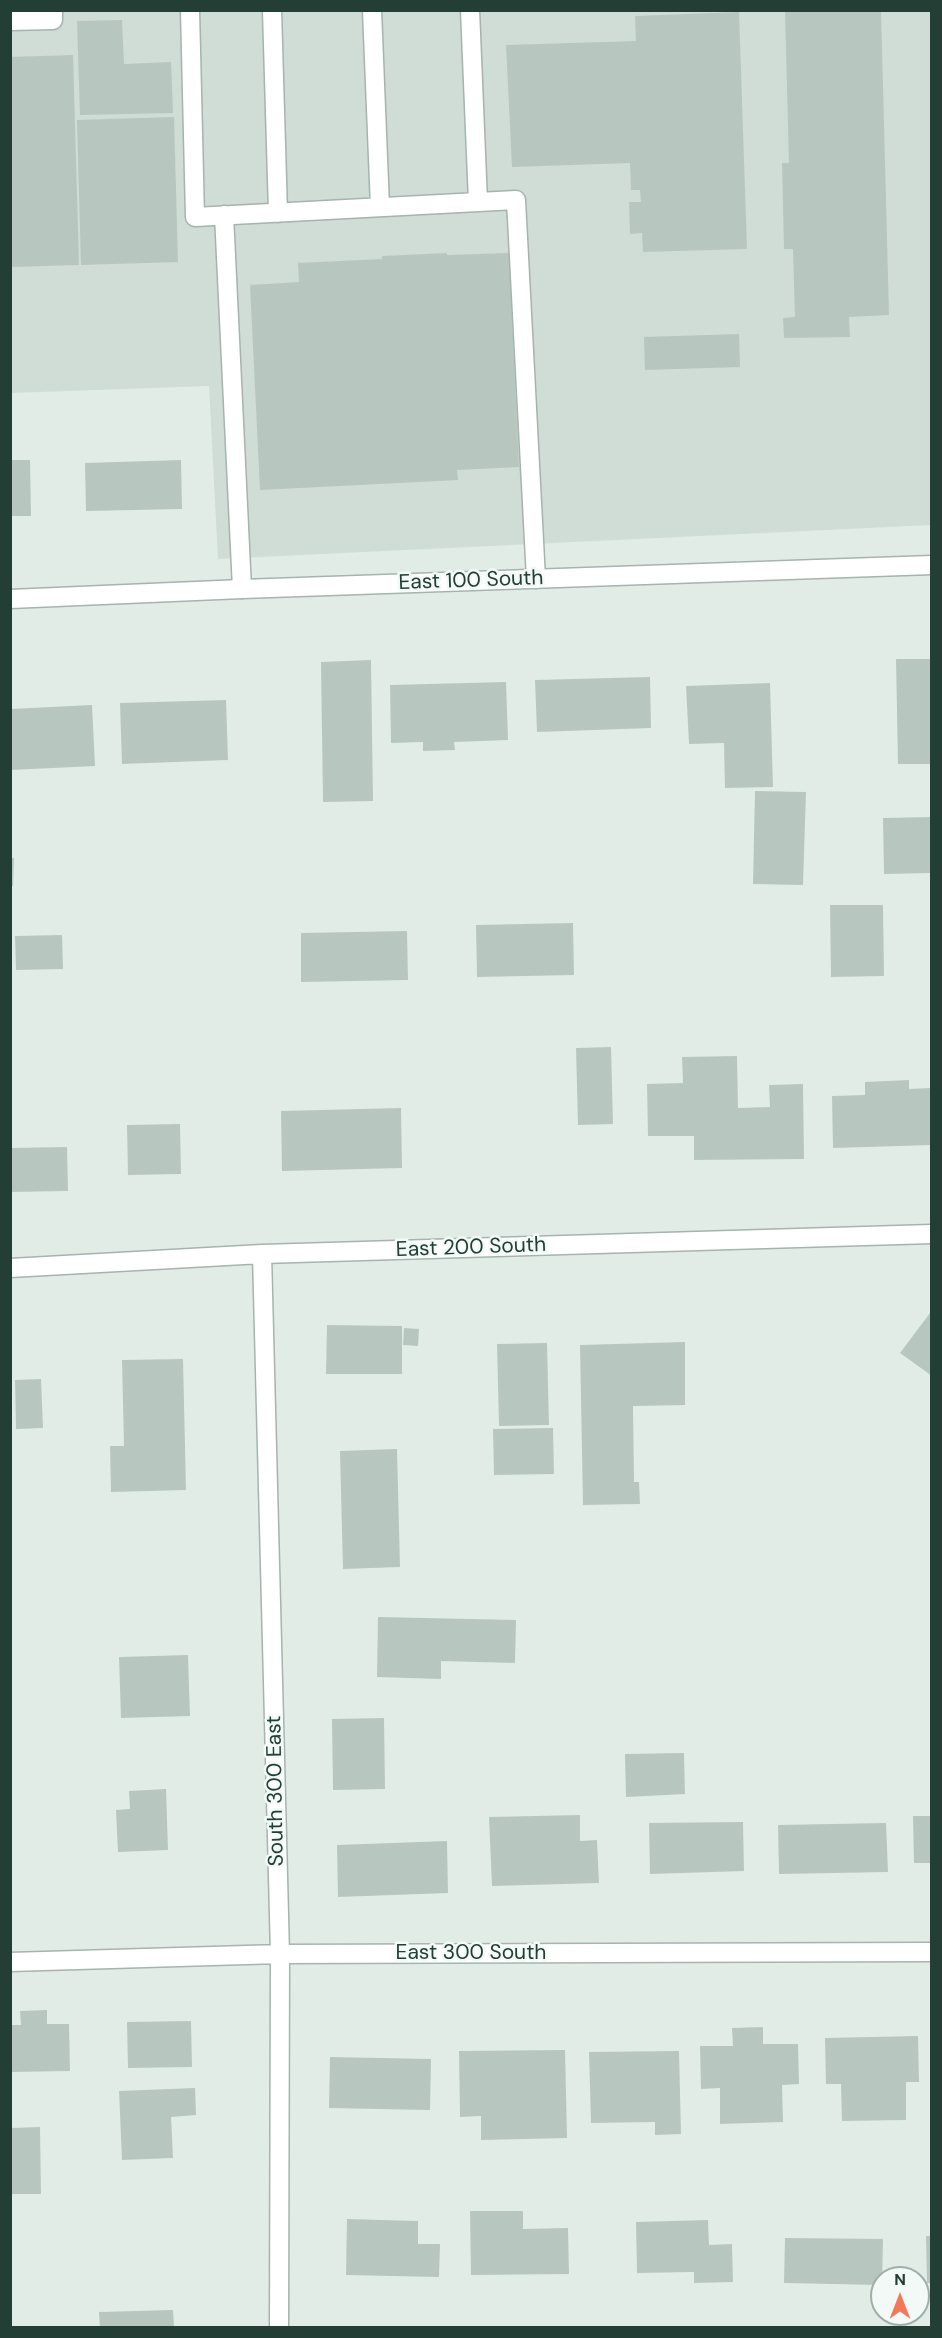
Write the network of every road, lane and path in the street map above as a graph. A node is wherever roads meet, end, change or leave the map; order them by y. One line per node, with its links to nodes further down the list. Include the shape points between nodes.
1 (53, 10): 6 (street, via 53,20)
2 (190, 10): 10 (street, via 195,217)
3 (272, 10): 9 (street)
4 (372, 10): 8 (street)
5 (470, 10): 7 (street)
6 (10, 21)
7 (478, 202): 8 (street); 12 (street, via 516,200)
8 (380, 207): 9 (street)
9 (278, 213): 10 (street)
10 (224, 215): 13 (street)
11 (932, 565): 12 (street, East 100 South)
12 (536, 579): 13 (street, East 100 South)
13 (242, 589): 14 (street, East 100 South)
14 (10, 599)
15 (932, 1234): 16 (street, East 200 South)
16 (262, 1254): 17 (street, East 200 South); 19 (street, South 300 East)
17 (10, 1268)
18 (932, 1952): 19 (street, East 300 South)
19 (280, 1954): 20 (street, East 300 South); 21 (street, South 300 East)
20 (10, 1962)
21 (279, 2328)

